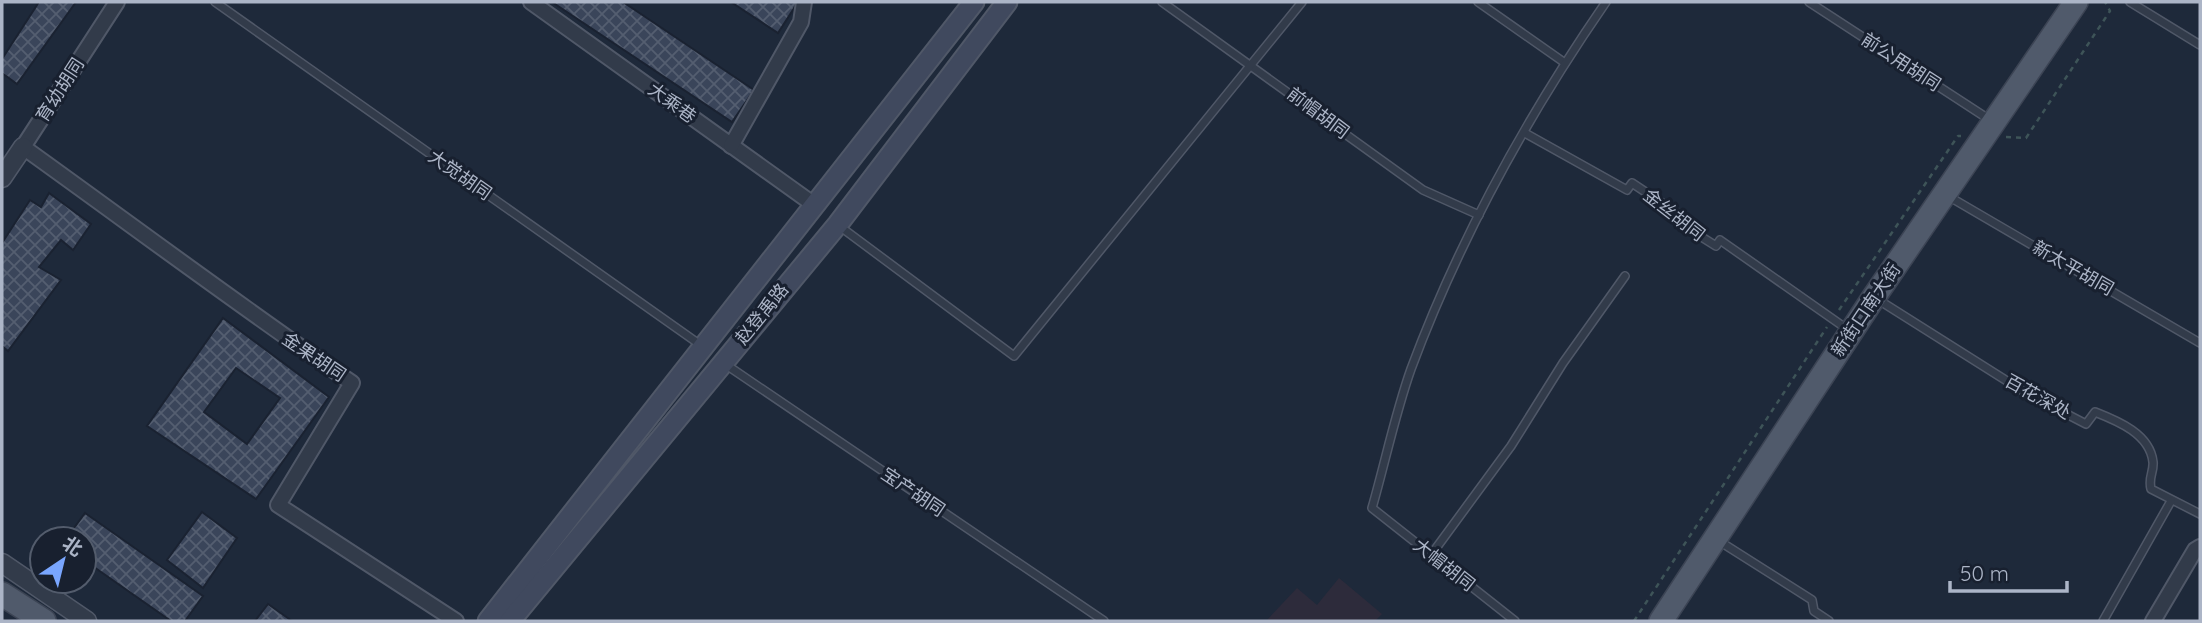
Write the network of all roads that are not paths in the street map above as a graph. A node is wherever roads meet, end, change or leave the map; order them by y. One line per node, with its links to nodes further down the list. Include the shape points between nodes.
1 (117, 2): 20 (street, 育幼胡同)
2 (215, 2): 30 (lane, 大觉胡同)
3 (531, 2): 19 (street, 大乘巷)
4 (804, 2): 19 (street, via 801,22)
5 (974, 2): 23 (main road, 赵登禹路)
6 (1007, 2): 25 (main road, 赵登禹路)
7 (1162, 2): 15 (lane, 前帽胡同)
8 (1302, 2): 15 (lane)
9 (1478, 2): 16 (lane)
10 (1606, 2): 16 (lane)
11 (1809, 2): 17 (lane, 前公用胡同)
12 (2076, 2): 17 (main road, 新街口南大街)
13 (2130, 2): 14 (lane)
14 (2200, 45)
15 (1250, 62): 24 (lane, 前帽胡同, via 1423,190); 25 (lane, via 1228,95 1014,356)
16 (1565, 63): 18 (lane)
17 (1988, 130): 22 (main road, 新街口南大街)
18 (1525, 132): 24 (lane); 28 (lane, 金丝胡同, via 1627,190 1632,183 1677,213 1674,219 1716,246 1720,240)
19 (731, 146): 23 (street, 大乘巷)
20 (23, 147): 21 (street, 育幼胡同); 41 (street, 金果胡同, via 352,383 278,505)
21 (2, 178)
22 (1944, 194): 27 (main road, 新街口南大街); 29 (lane, 新太平胡同)
23 (813, 204): 30 (main road, 赵登禹路)
24 (1479, 215): 36 (lane, 大帽胡同, via 1411,370 1372,508)
25 (838, 224): 31 (main road, 赵登禹路)
26 (1625, 276): 36 (lane)
27 (1874, 297): 28 (main road, 新街口南大街); 32 (lane, 百花深处, via 2074,418 2086,424 2095,412 2137,433 2154,464 2148,478 2151,489)
28 (1842, 325): 34 (main road, 新街口南大街)
29 (2200, 343)
30 (705, 348): 42 (main road, 赵登禹路)
31 (723, 362): 43 (main road, 赵登禹路); 44 (lane, 宝产胡同)
32 (2171, 501): 33 (lane, 百花深处); 48 (lane)
33 (2200, 513)
34 (1715, 538): 46 (main road, 新街口南大街); 47 (lane, via 1812,600 1814,611)
35 (2200, 547): 49 (street)
36 (1431, 555): 45 (lane, 大帽胡同)
37 (2, 563): 40 (street)
38 (2, 594): 39 (main road)
39 (44, 621)
40 (87, 621)
41 (456, 621)
42 (488, 621)
43 (510, 621)
44 (1104, 621)
45 (1516, 621)
46 (1661, 621)
47 (1829, 621)
48 (2103, 621)
49 (2153, 621)

